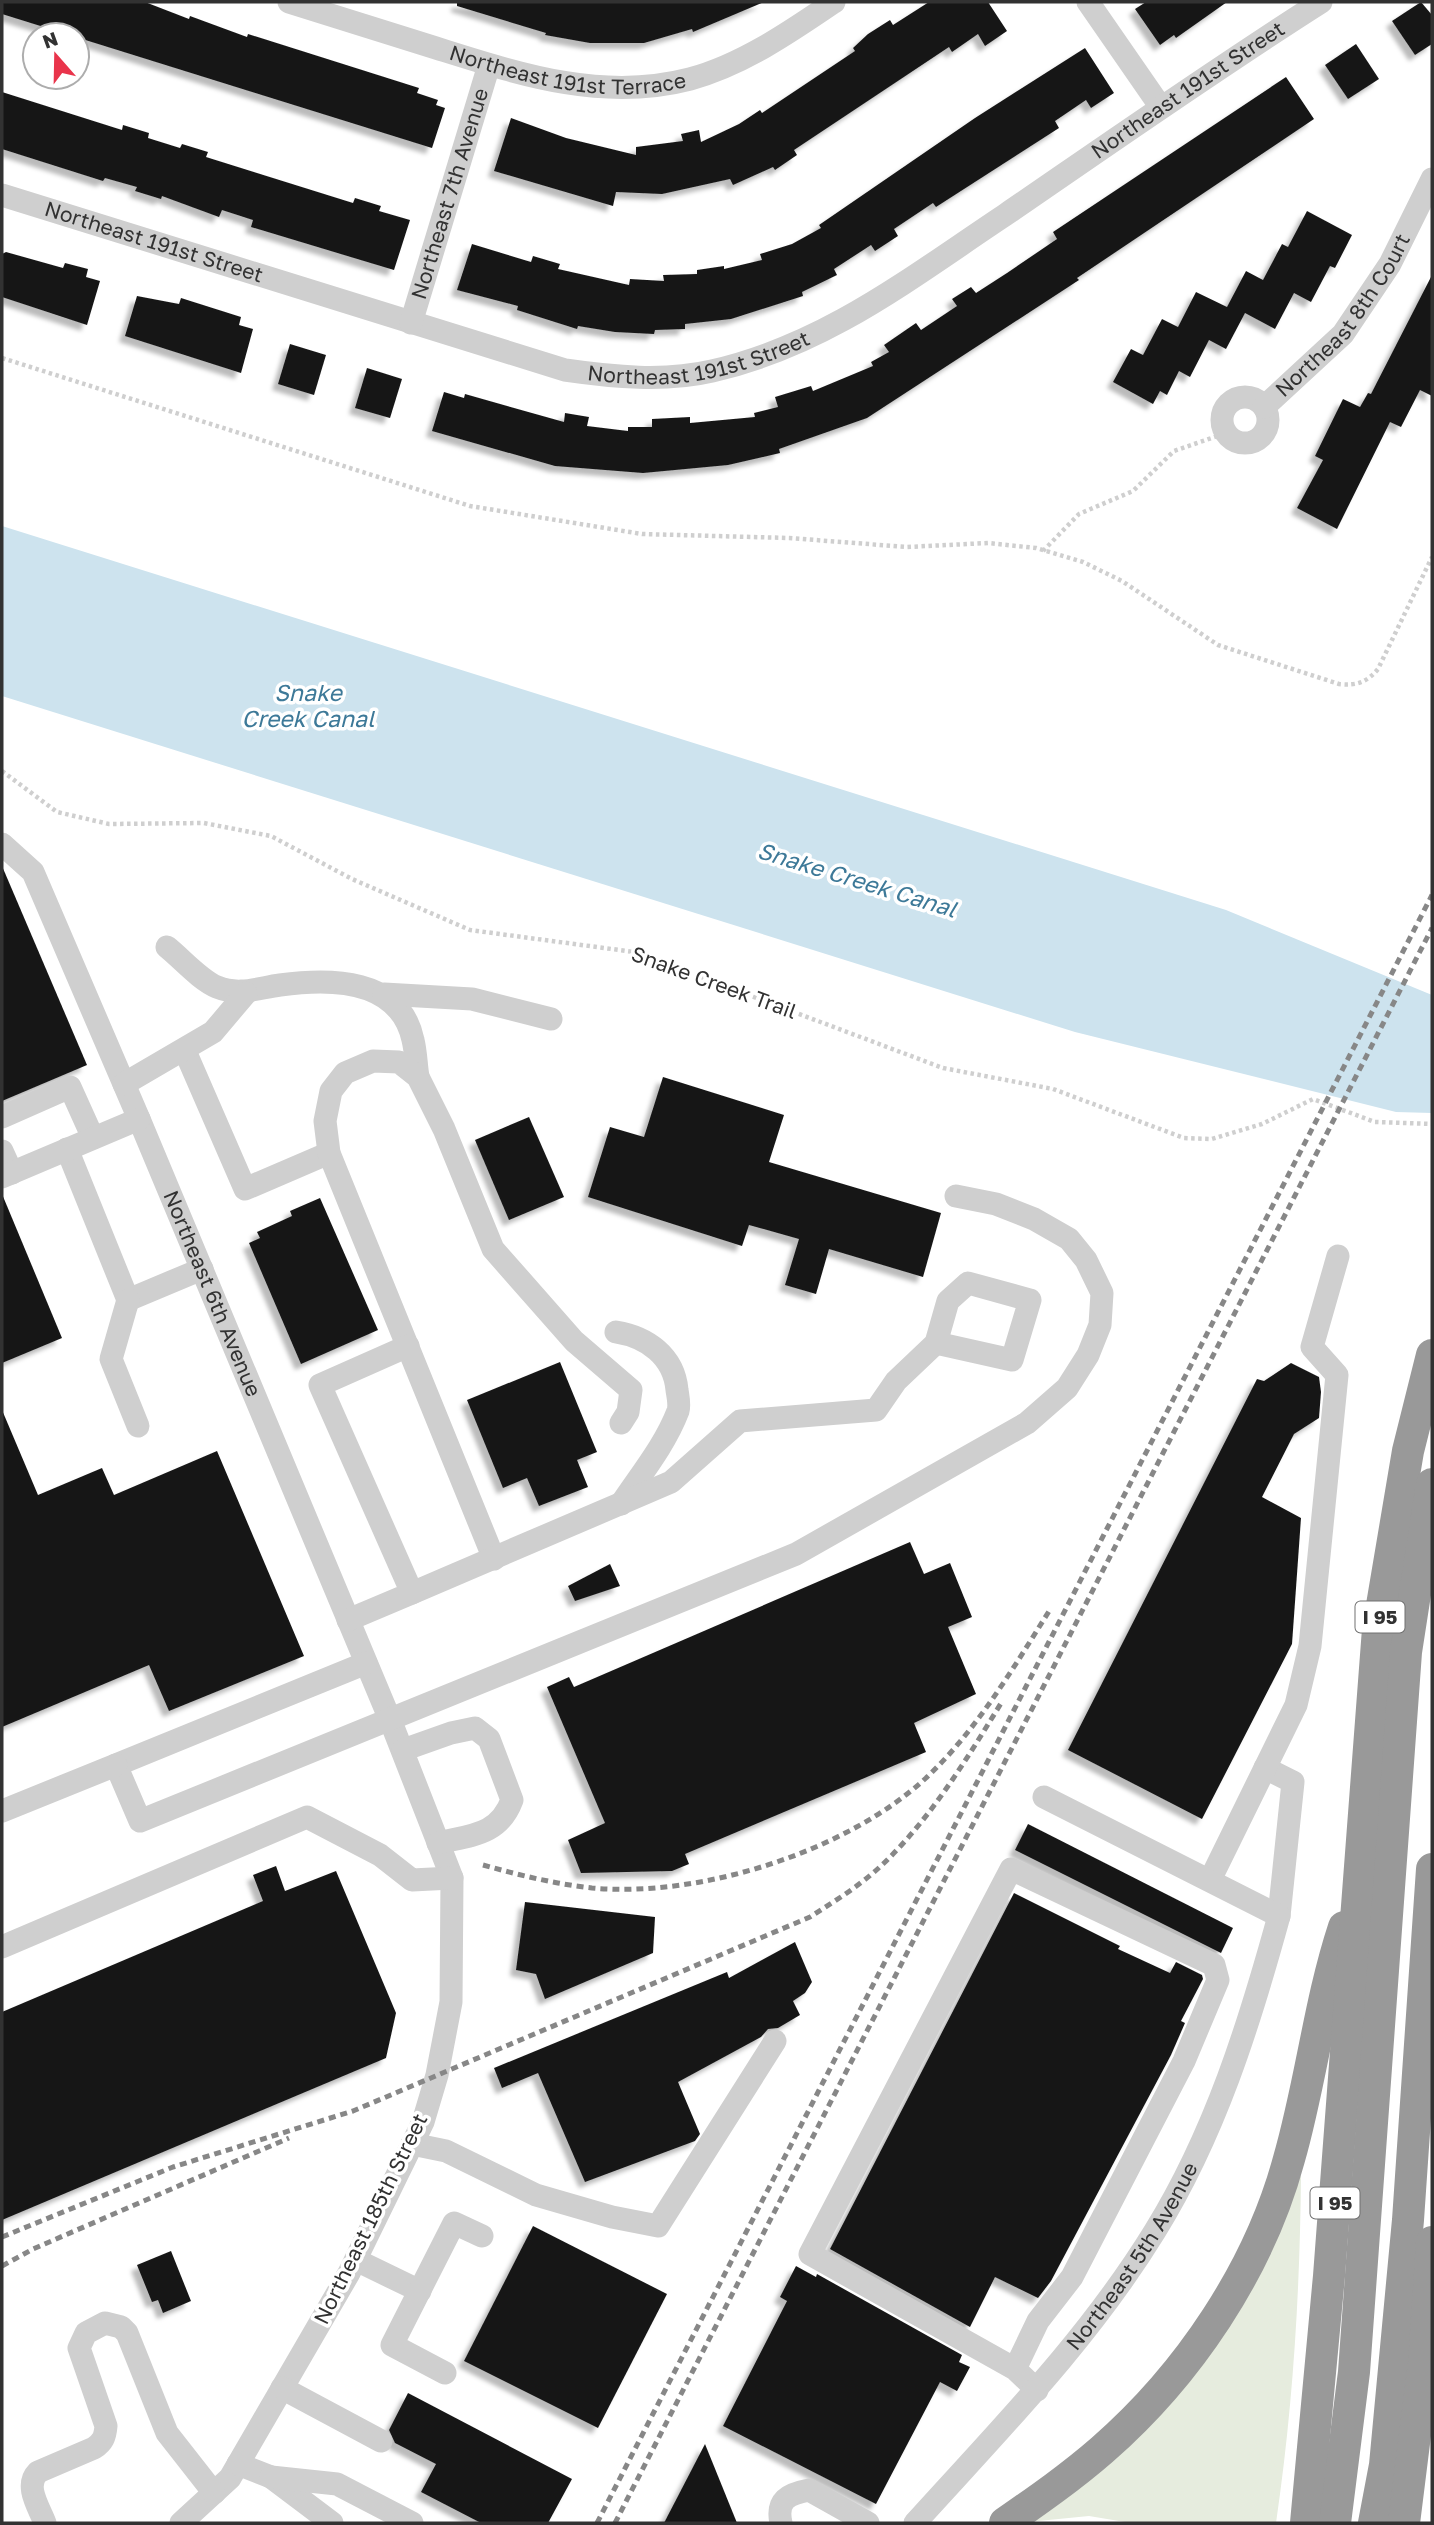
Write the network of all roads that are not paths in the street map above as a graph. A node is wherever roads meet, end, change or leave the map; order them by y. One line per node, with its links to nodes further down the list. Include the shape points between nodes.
1 (289, 2): 5 (street, Northeast 191st Terrace)
2 (834, 2): 5 (street, Northeast 191st Terrace, via 734,62 690,79 605,88 556,83)
3 (1088, 2): 6 (street)
4 (1321, 2): 6 (street, Northeast 191st Street)
5 (489, 65): 9 (street, Northeast 7th Avenue)
6 (1160, 106): 9 (street, Northeast 191st Street, via 837,326 751,361 709,372 614,377 527,360)
7 (1432, 179): 10 (street, Northeast 8th Court, via 1390,264 1343,334)
8 (2, 195): 9 (street, Northeast 191st Street)
9 (411, 323)
10 (1264, 407): 10 (street, via 1267,427 1258,439 1237,442 1226,433 1221,418 1235,399 1251,398)
11 (3, 844): 18 (street, Northeast 6th Avenue, via 33,872)
12 (167, 947): 13 (street, via 216,987)
13 (246, 993): 14 (street, via 311,982 357,985); 16 (street, via 213,1032)
14 (384, 994): 15 (street, via 472,999); 17 (street, via 398,1008 413,1037)
15 (551, 1019)
16 (185, 1051): 18 (street); 24 (street, via 245,1189)
17 (418, 1077): 24 (street, via 398,1062 373,1061 345,1073 331,1091 325,1121); 34 (street, via 493,1249 574,1341 631,1390 628,1412)
18 (124, 1084): 20 (street, Northeast 6th Avenue)
19 (2, 1116): 21 (street, via 70,1087)
20 (139, 1119): 21 (street); 28 (street, Northeast 6th Avenue)
21 (93, 1138): 22 (street)
22 (67, 1149): 25 (street); 29 (street)
23 (2, 1151): 25 (street)
24 (329, 1153): 32 (street)
25 (7, 1175)
26 (956, 1196): 42 (street, via 996,1204 1034,1219 1069,1239 1095,1275 1102,1293 1100,1325 1067,1388 1027,1423 796,1554)
27 (1338, 1256): 45 (street, via 1312,1347 1337,1374 1310,1646 1296,1705)
28 (202, 1269): 29 (street); 40 (street, Northeast 6th Avenue)
29 (128, 1300): 35 (street, via 111,1359)
30 (616, 1332): 37 (street, via 647,1341 670,1364 679,1408 655,1454)
31 (936, 1343): 37 (street, via 896,1381 876,1410 740,1421 671,1482)
32 (408, 1346): 38 (street); 39 (street, via 320,1385)
33 (1432, 1355): 52 (highway, I 95, via 1408,1451 1378,1629)
34 (621, 1423)
35 (138, 1426)
36 (1432, 1484): 78 (highway, via 1406,1652 1354,2372)
37 (619, 1506): 38 (street)
38 (494, 1559): 39 (street)
39 (412, 1593): 40 (street)
40 (348, 1620): 41 (street, Northeast 6th Avenue)
41 (366, 1663): 42 (street, Northeast 6th Avenue); 44 (street)
42 (391, 1722): 43 (street, Northeast 6th Avenue); 44 (street, via 140,1821)
43 (404, 1753): 48 (street, Northeast 185th Street); 48 (street, via 475,1728 489,1739 512,1800 505,1818 485,1832)
44 (116, 1765): 47 (street)
45 (1265, 1768): 51 (street); 53 (street, Northeast 5th Avenue, via 1293,1783)
46 (1044, 1797): 51 (street)
47 (2, 1811)
48 (438, 1843): 50 (street, Northeast 185th Street)
49 (1432, 1870): 79 (highway, via 1408,2220 1385,2465)
50 (452, 1878): 54 (street, via 412,1880 380,1855 307,1817); 56 (street, Northeast 185th Street, via 451,2003 437,2075)
51 (1210, 1880): 53 (street)
52 (1359, 1883): 76 (highway, via 1330,1970 1289,2162 1264,2231 1240,2277 1196,2346 1128,2425 1074,2473); 77 (highway, I 95)
53 (1279, 1916): 64 (street, Northeast 5th Avenue, via 1239,2052 1176,2193 1126,2275)
54 (2, 1947)
55 (775, 2041): 56 (street, via 658,2225 536,2195 446,2151)
56 (412, 2144): 59 (street, Northeast 185th Street)
57 (482, 2236): 60 (street, via 454,2223)
58 (1432, 2242): 80 (highway, via 1424,2363)
59 (355, 2260): 60 (street); 63 (street, Northeast 185th Street)
60 (420, 2291): 62 (street, via 393,2345)
61 (1015, 2369): 61 (street, via 1038,2321 1072,2277 1184,2061 1218,1980 1214,1965 1011,1869 810,2254); 64 (street)
62 (445, 2373)
63 (282, 2388): 65 (street); 66 (street, Northeast 185th Street)
64 (1037, 2390): 75 (street, Northeast 5th Avenue)
65 (381, 2441)
66 (238, 2464): 67 (street); 68 (street, Northeast 185th Street)
67 (271, 2477): 71 (street); 72 (street, via 338,2484)
68 (214, 2493): 69 (street, via 167,2433 127,2333 105,2323 86,2333 79,2348 106,2426 105,2435 94,2448 32,2478 31,2487); 70 (street, Northeast 185th Street)
69 (46, 2523)
70 (181, 2523)
71 (332, 2523)
72 (412, 2523)
73 (780, 2523): 74 (street, via 781,2501 809,2490)
74 (868, 2523)
75 (915, 2523)
76 (1005, 2523)
77 (1306, 2523)
78 (1335, 2523)
79 (1374, 2523)
80 (1404, 2523)

